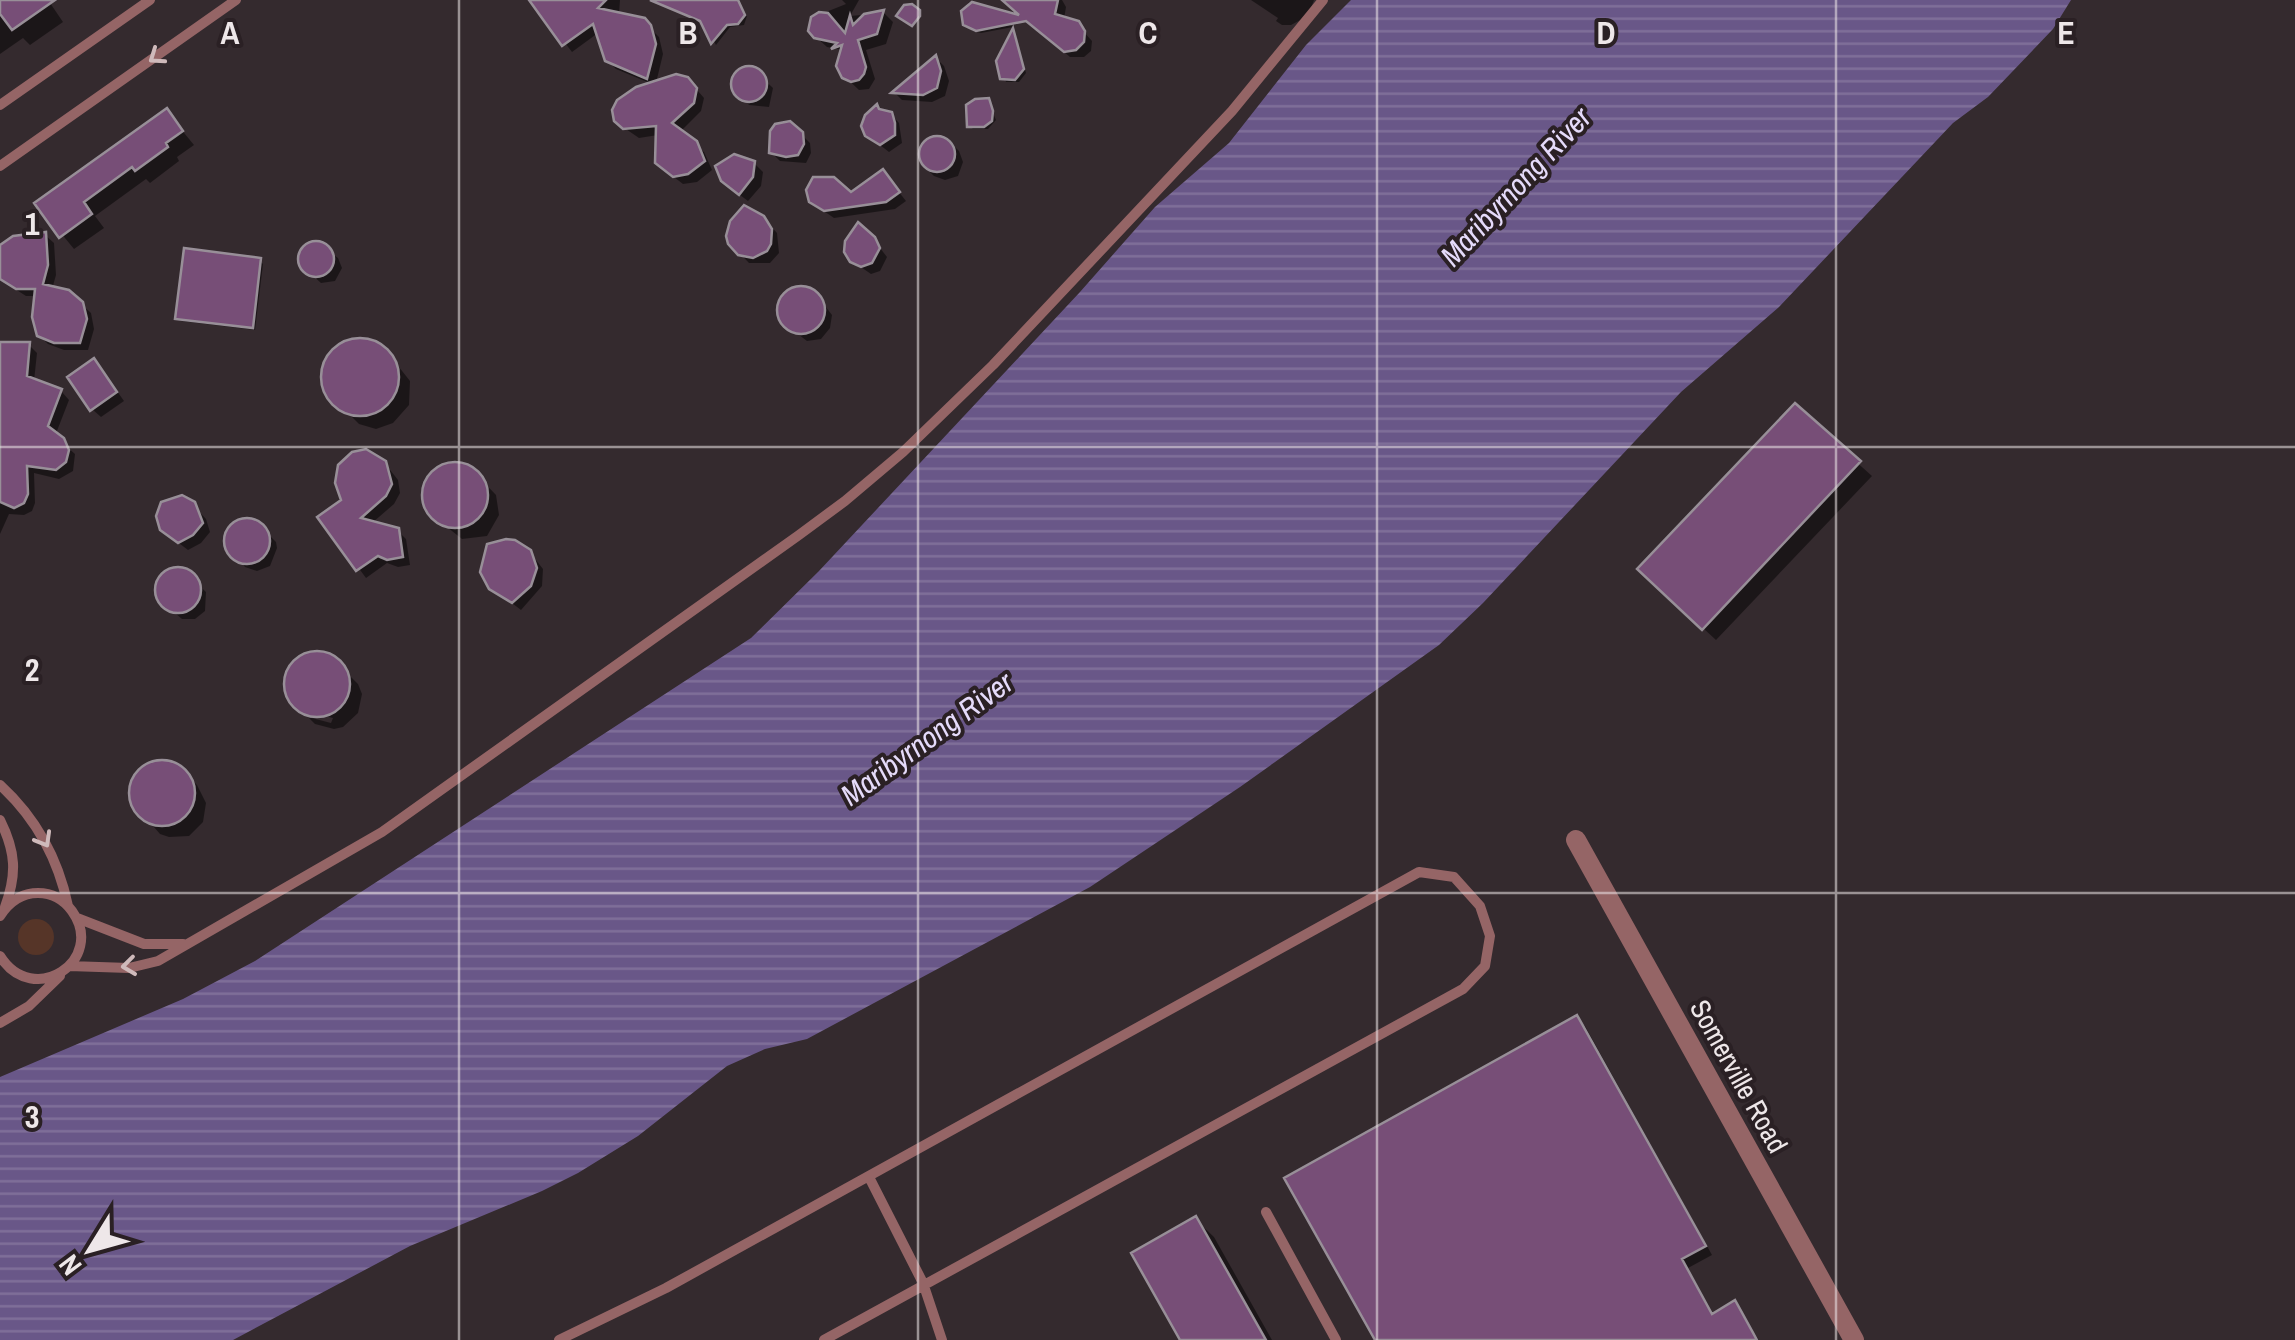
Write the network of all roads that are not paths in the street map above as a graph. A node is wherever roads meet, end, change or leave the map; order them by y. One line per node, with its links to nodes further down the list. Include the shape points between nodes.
1 (150, 0): 4 (lane)
2 (236, 0): 5 (lane, one-way to 5)
3 (1323, 0): 12 (lane, via 1232,110 993,365 846,501 382,832)
4 (0, 105)
5 (0, 166)
6 (0, 785): 9 (lane, one-way to 9, via 47,844)
7 (0, 820): 10 (lane, via 16,880)
8 (1576, 840): 23 (street, Somerville Road)
9 (68, 906): 10 (lane, via 36,893); 11 (lane)
10 (2, 912)
11 (76, 918): 12 (lane, via 144,944); 14 (lane, via 80,943)
12 (184, 944): 14 (lane, one-way to 14, via 158,961 129,968)
13 (0, 956): 14 (lane, via 12,971 37,980)
14 (66, 969): 15 (lane, via 29,1006)
15 (0, 1023)
16 (869, 1177): 18 (lane); 18 (lane, via 1419,872 1454,878 1480,906 1490,936 1486,966 1464,989); 19 (lane)
17 (1266, 1212): 22 (lane)
18 (923, 1283): 20 (lane); 21 (lane)
19 (559, 1340)
20 (824, 1340)
21 (942, 1340)
22 (1336, 1340)
23 (1854, 1340)

